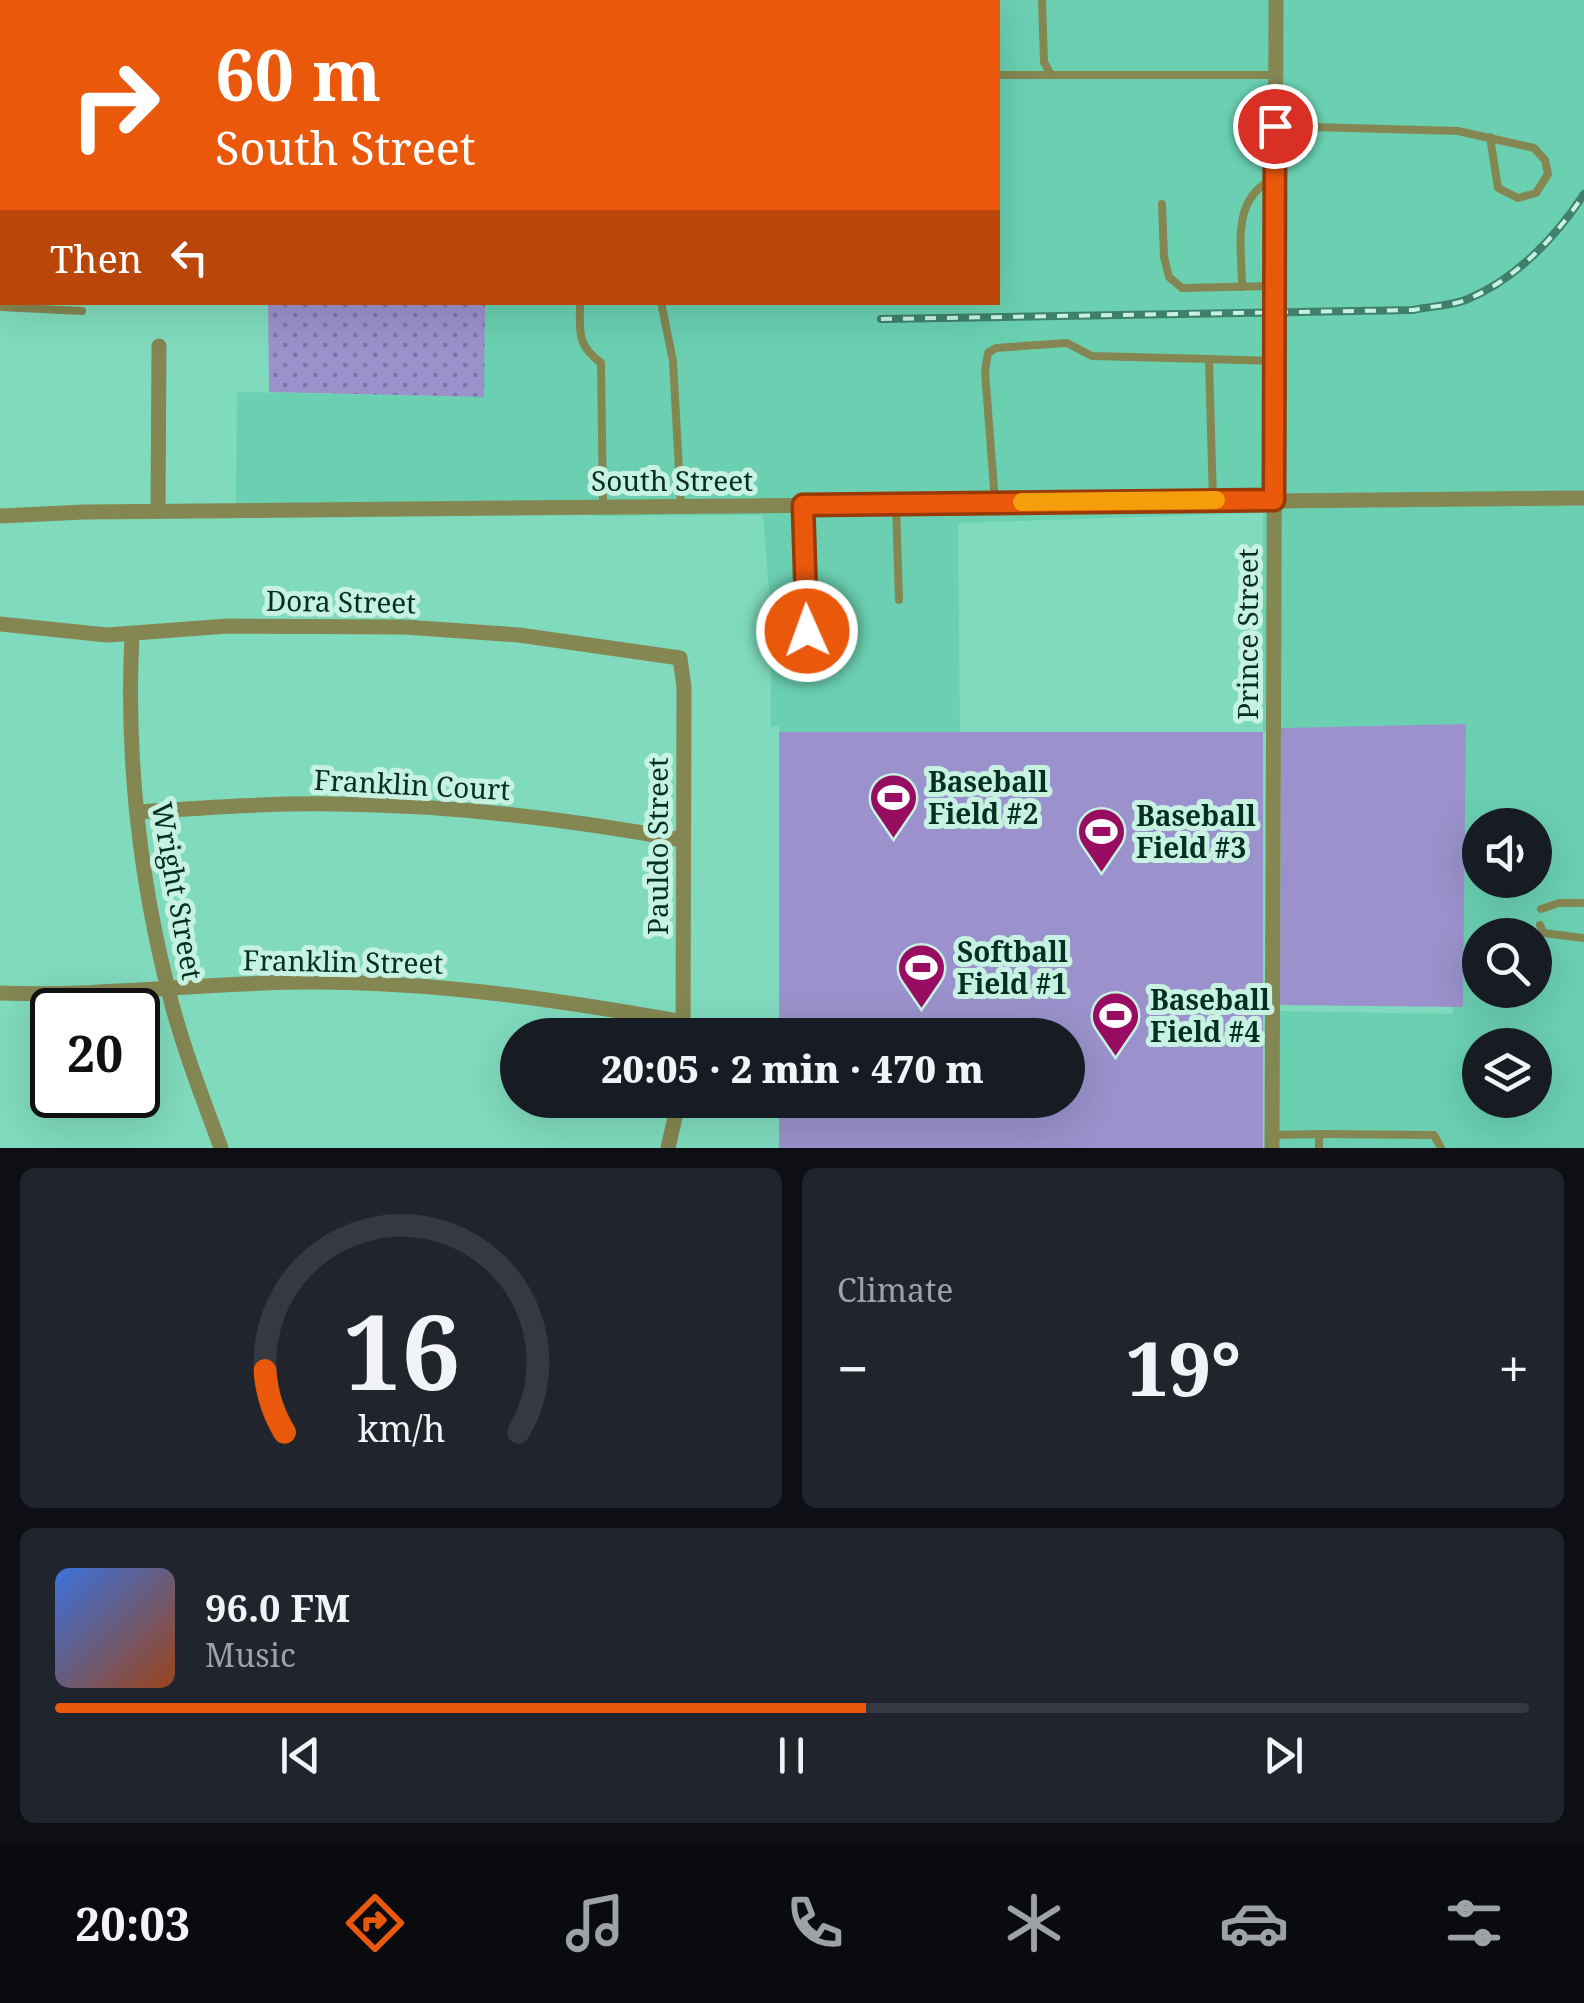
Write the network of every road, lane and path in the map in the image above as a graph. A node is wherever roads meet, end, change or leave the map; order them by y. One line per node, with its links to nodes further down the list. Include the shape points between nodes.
1 (1042, 0): 4 (lane, via 1044,62)
2 (1276, 0): 5 (street, Prince Street)
3 (1000, 75): 4 (lane)
4 (1052, 75): 5 (lane)
5 (1275, 75): 6 (street, Prince Street)
6 (1275, 126): 7 (lane); 8 (street, Prince Street)
7 (1490, 137): 7 (lane, via 1534,148 1545,160 1548,174 1536,194 1518,198 1498,188)
8 (1275, 178): 10 (street, Prince Street); 11 (lane, via 1257,186 1242,213)
9 (1162, 204): 11 (lane, via 1169,277 1182,288)
10 (1274, 286): 11 (lane); 18 (street, Prince Street)
11 (1242, 287)
12 (580, 305): 25 (lane, via 584,350 601,364)
13 (662, 305): 26 (lane, via 673,361)
14 (0, 307): 15 (lane)
15 (82, 311)
16 (160, 346): 27 (street)
17 (1209, 360): 18 (lane); 20 (lane); 22 (lane, via 1092,356 1067,343 988,353)
18 (1274, 360): 21 (street, Prince Street)
19 (1584, 498): 21 (street, South Street)
20 (1213, 500): 21 (street, South Street); 22 (street, South Street)
21 (1274, 500): 46 (street, Prince Street)
22 (995, 503): 23 (street, South Street)
23 (896, 504): 24 (street, South Street); 29 (lane)
24 (803, 505): 26 (street, South Street); 31 (lane)
25 (603, 506): 26 (street, South Street); 27 (street, South Street)
26 (681, 506)
27 (158, 511): 28 (street, South Street)
28 (0, 516)
29 (899, 600)
30 (0, 624): 32 (street, Dora Street)
31 (807, 631)
32 (132, 634): 33 (street, Dora Street, via 228,626 406,626 519,634); 34 (street, Wright Street, via 130,732)
33 (680, 658): 35 (street, Pauldo Street)
34 (138, 812): 35 (street, Franklin Court, via 416,806); 40 (street, Wright Street)
35 (683, 840): 43 (street, Pauldo Street)
36 (1584, 902): 37 (lane)
37 (1541, 909)
38 (1552, 934): 39 (lane)
39 (1584, 938)
40 (168, 989): 41 (street, Franklin Street); 42 (street, Franklin Street, via 312,982 448,988 547,998); 47 (street, Wright Street)
41 (0, 993)
42 (635, 1018)
43 (683, 1018)
44 (674, 1118): 48 (street)
45 (1319, 1134): 46 (lane); 49 (lane); 50 (lane, via 1434,1135)
46 (1272, 1141)
47 (221, 1148)
48 (668, 1148)
49 (1319, 1148)
50 (1442, 1148)

